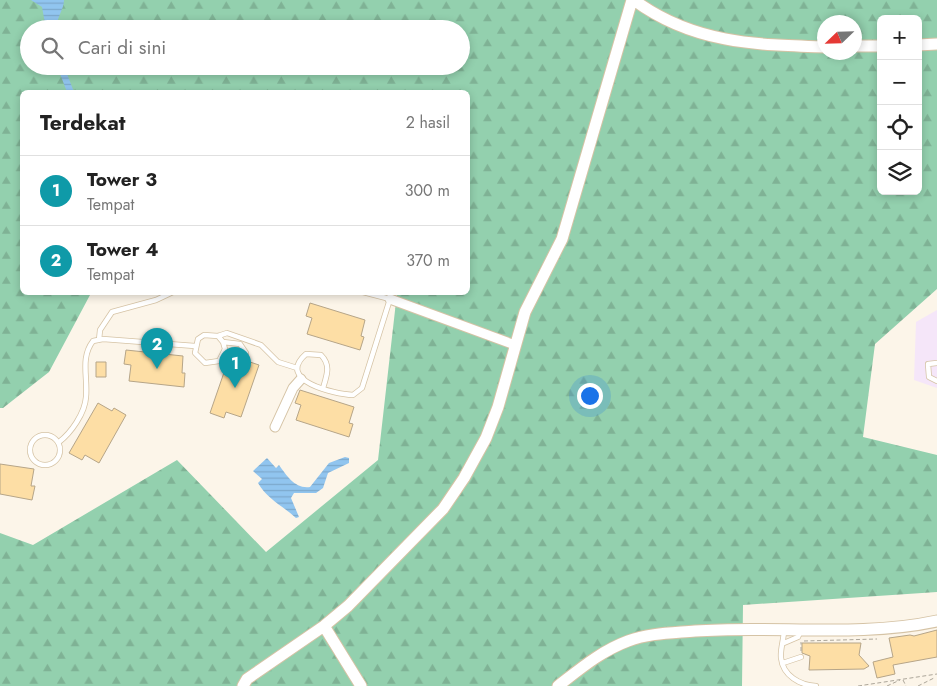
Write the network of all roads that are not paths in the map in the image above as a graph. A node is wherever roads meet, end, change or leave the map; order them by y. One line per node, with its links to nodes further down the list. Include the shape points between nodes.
1 (633, 0): 6 (street, via 653,14 706,36 755,45); 13 (street, via 562,239 525,312)
2 (937, 44): 3 (street)
3 (922, 45)
4 (862, 46): 5 (street)
5 (877, 46)
6 (817, 47)
7 (167, 295): 11 (lane, via 112,312 100,330)
8 (374, 295): 9 (lane)
9 (390, 299): 13 (street); 20 (lane, via 362,388 353,395)
10 (218, 336): 12 (lane); 14 (lane, via 204,335); 17 (lane, via 227,332 261,345 278,362)
11 (98, 340): 14 (lane); 22 (lane, via 88,347 85,358 86,404 69,435)
12 (223, 342): 14 (lane, via 223,356 212,364 199,359); 15 (lane, via 240,344 246,353)
13 (515, 345): 24 (street, via 486,438 443,510)
14 (195, 346)
15 (242, 362)
16 (937, 363): 19 (lane, via 928,364 929,377)
17 (297, 368): 18 (lane); 20 (lane, via 306,354 320,355 328,366)
18 (301, 379): 20 (lane); 21 (street, via 293,388)
19 (937, 381)
20 (323, 388)
21 (275, 428)
22 (59, 442): 22 (lane, via 61,450 52,464 37,463 31,457 32,441 38,436 46,434)
23 (937, 621): 26 (street, via 884,628)
24 (324, 626): 30 (street, via 247,679); 31 (street)
25 (784, 628): 26 (street); 27 (lane); 32 (street, via 644,636 598,656)
26 (801, 629): 27 (lane, via 798,637)
27 (784, 643): 29 (lane, via 781,651)
28 (801, 657): 29 (lane)
29 (783, 664): 33 (lane, via 795,680)
30 (243, 686)
31 (361, 686)
32 (558, 686)
33 (816, 686)

